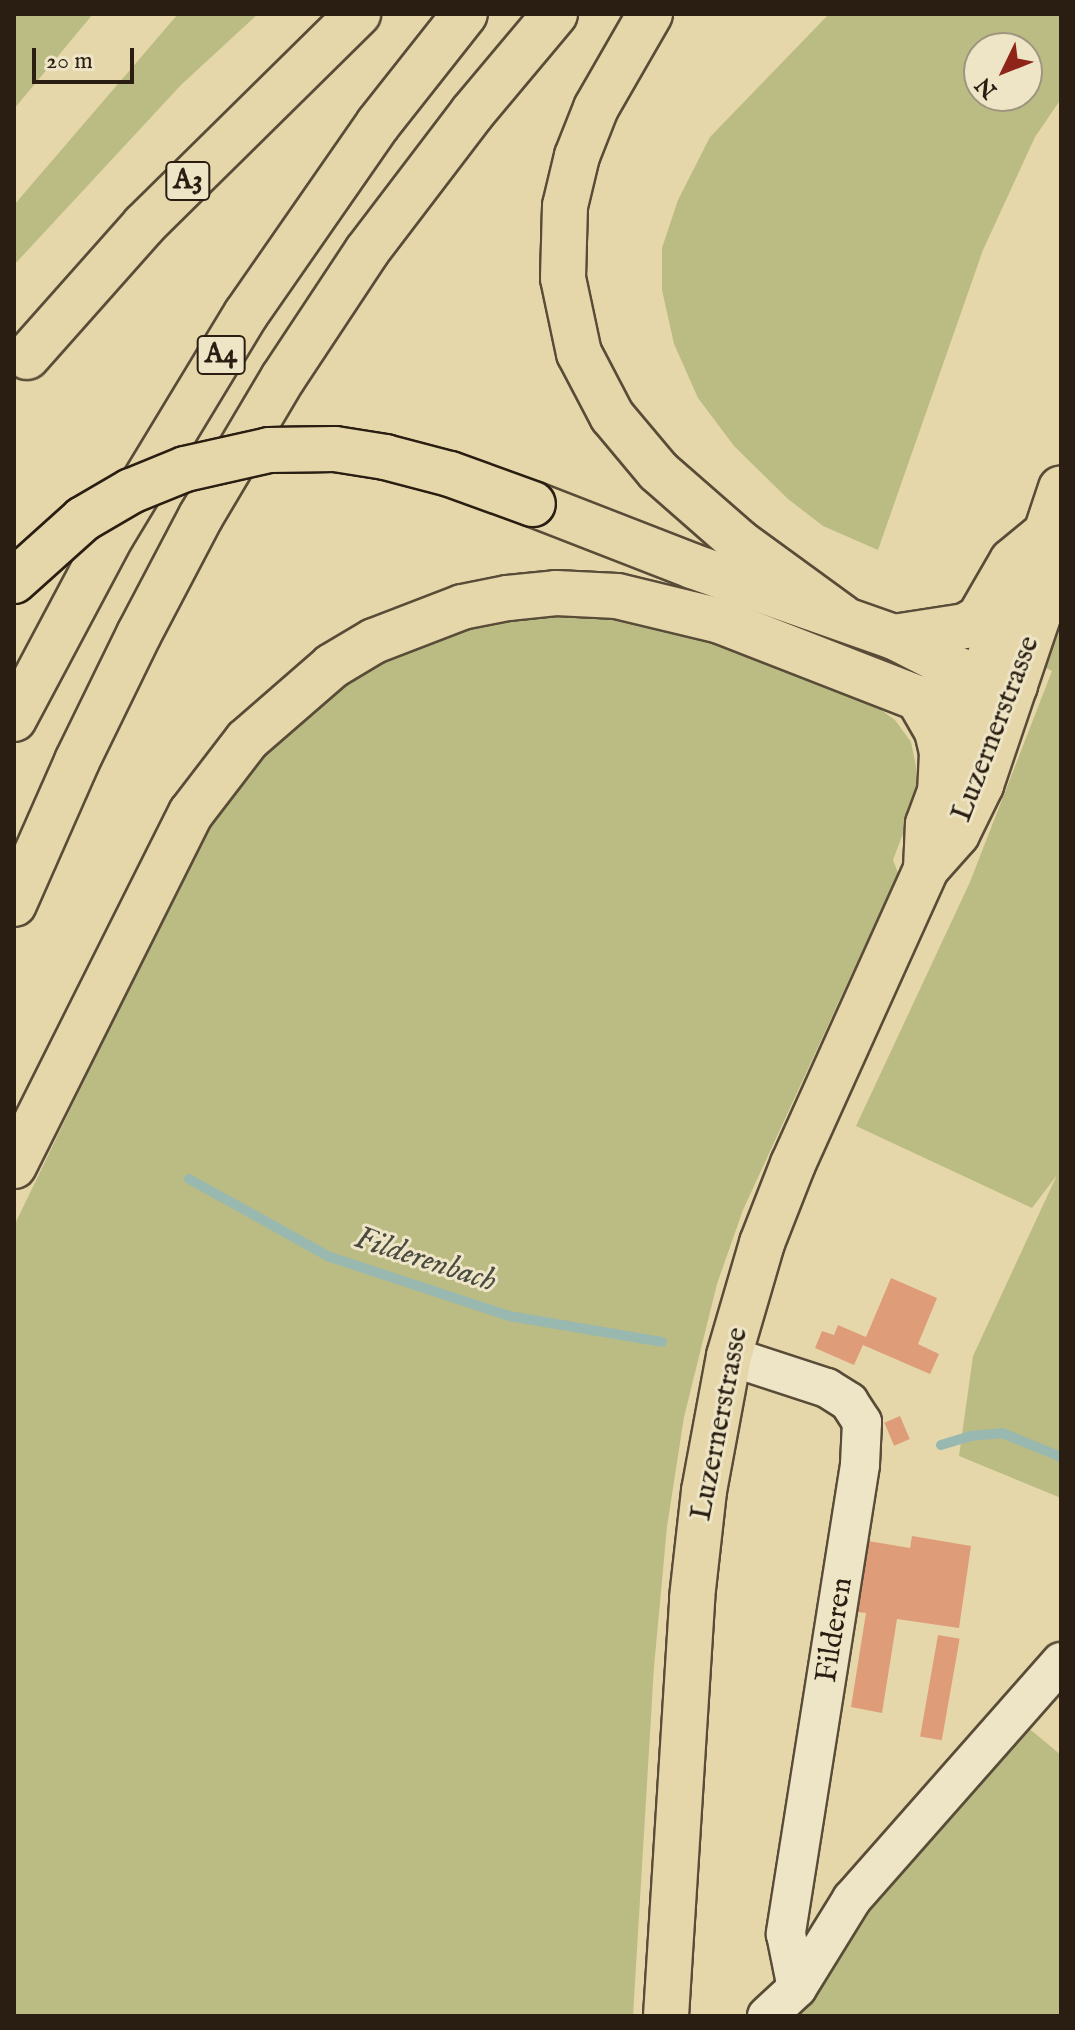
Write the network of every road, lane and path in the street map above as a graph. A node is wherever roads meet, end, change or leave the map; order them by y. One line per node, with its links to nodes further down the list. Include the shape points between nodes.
1 (317, 14): 6 (main road, via 202,131)
2 (358, 14): 6 (main road, A3, via 144,225)
3 (465, 14): 14 (main road, A4, via 378,124 246,314 112,535)
4 (555, 14): 16 (main road, A4, via 377,238 283,378 139,634)
5 (650, 14): 10 (main road, via 596,108 565,206 563,278 579,353 612,416 658,471 739,542)
6 (21, 366)
7 (1061, 488): 8 (main road, Luzernerstrasse)
8 (1046, 533): 11 (main road, via 1012,561 979,618 965,626); 12 (main road, Luzernerstrasse, via 1023,566)
9 (14, 581): 10 (main road, bridge, via 83,519 131,491 185,469 269,450 335,449 450,474)
10 (842, 617): 11 (main road)
11 (894, 637): 12 (main road, via 959,670)
12 (988, 697): 13 (main road); 15 (main road, Luzernerstrasse)
13 (918, 698): 15 (main road); 17 (main road, via 720,621 617,596 556,593 508,598 462,607 374,641 332,666 255,731 191,813)
14 (14, 719)
15 (961, 789): 18 (main road, Luzernerstrasse, via 957,834 926,869 793,1164 762,1243)
16 (14, 904)
17 (14, 1166)
18 (729, 1356): 20 (street, Filderen, via 827,1388 849,1402 862,1422 860,1465 786,1934); 21 (main road, Luzernerstrasse, via 704,1491 692,1598)
19 (1061, 1662): 20 (street, via 852,1899)
20 (797, 1988): 22 (street)
21 (666, 2016)
22 (767, 2016)

